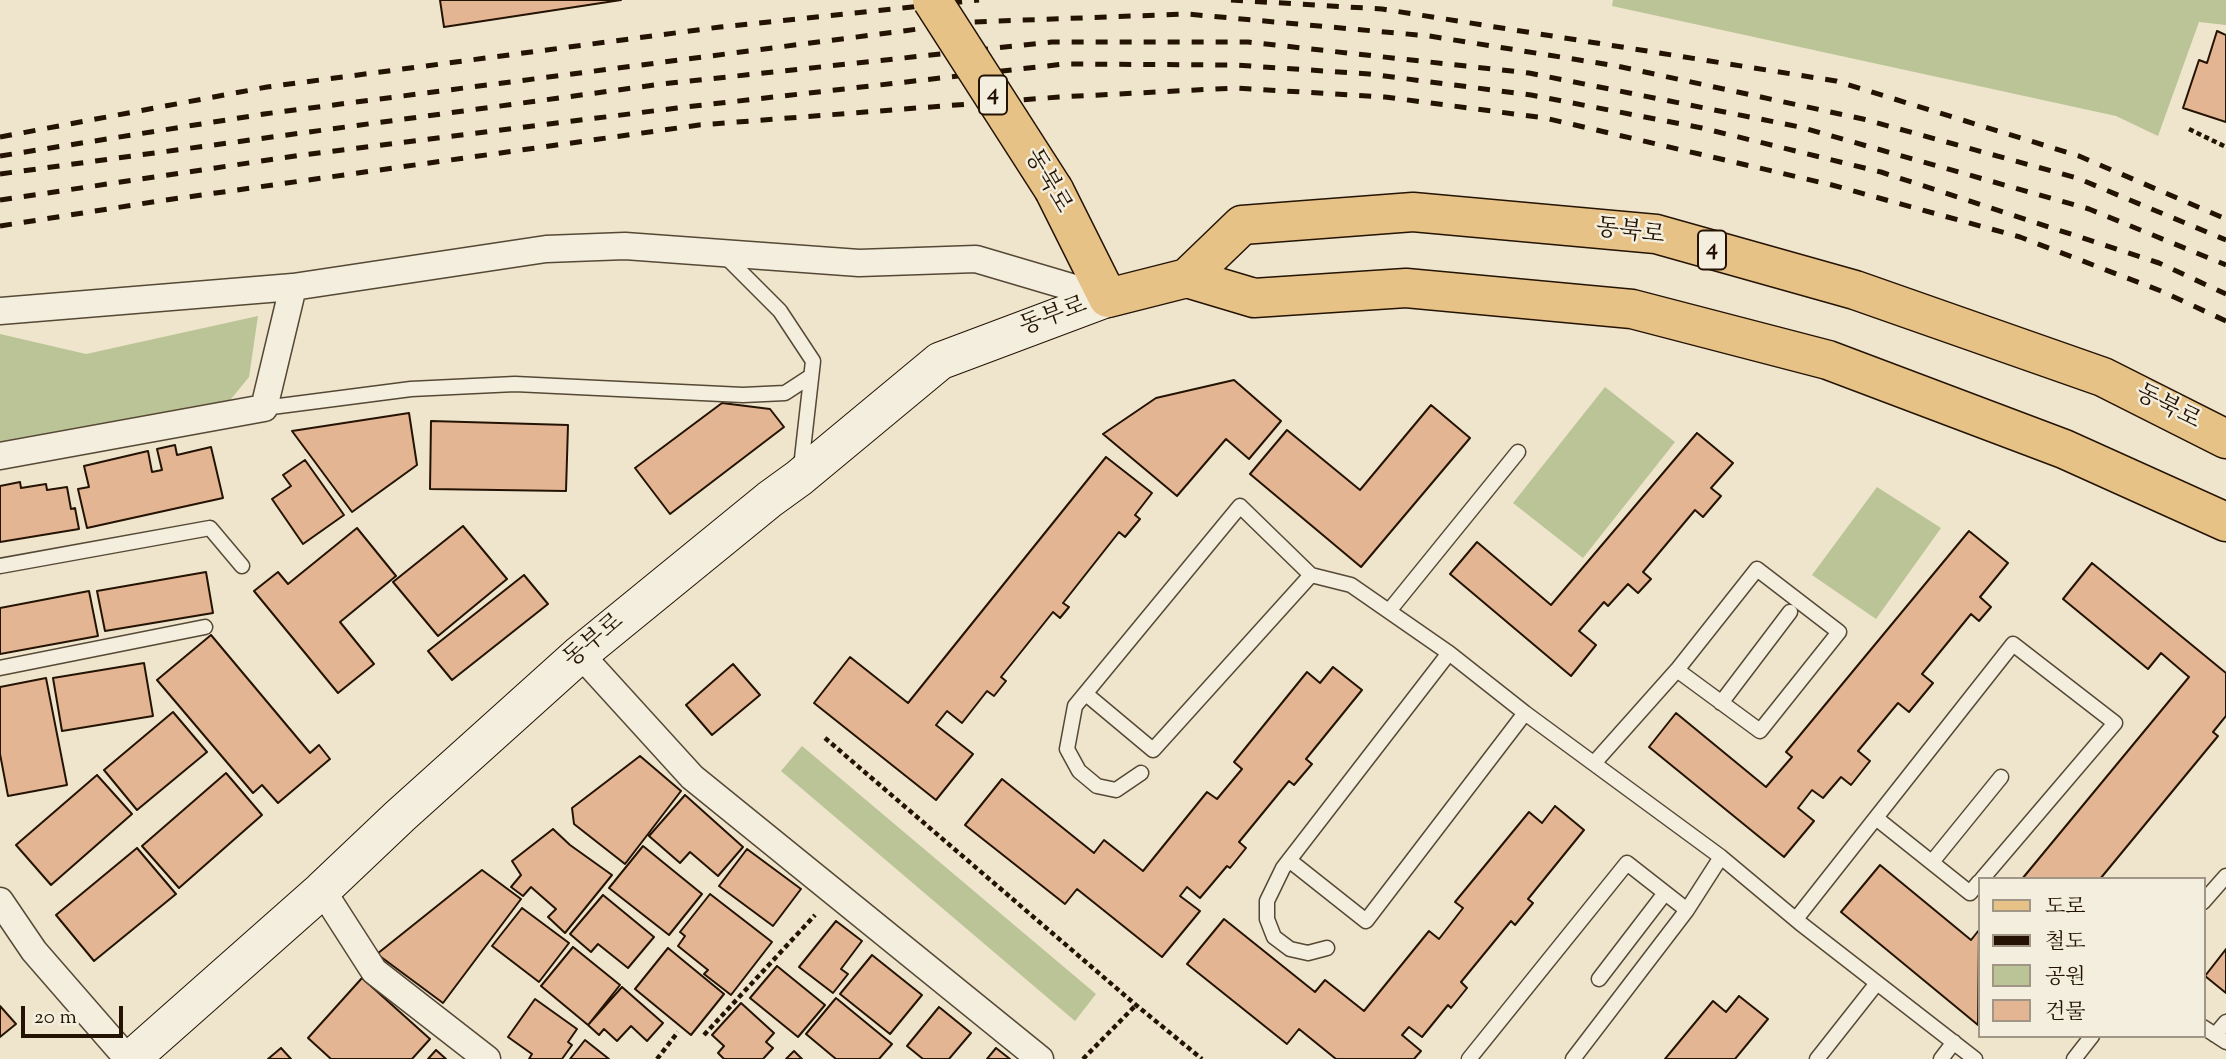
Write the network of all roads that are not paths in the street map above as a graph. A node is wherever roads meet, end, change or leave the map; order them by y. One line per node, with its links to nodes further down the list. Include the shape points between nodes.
1 (932, 0): 5 (main road, 동북로 / 4, bridge, via 1054,190)
2 (720, 252): 4 (street, via 625,246 545,249); 5 (street, via 859,263 976,259); 7 (lane, via 780,311 813,361)
3 (1187, 278): 5 (main road, 동북로 / 4); 9 (main road, 동북로 / 4, via 1242,225 1413,212 1656,234 1855,290 2103,377); 13 (main road, via 1254,298 1406,288 1632,309 1828,360 2064,449)
4 (293, 287): 6 (street); 8 (street)
5 (1108, 298): 12 (main road, 동부로, via 940,361)
6 (0, 312)
7 (811, 376): 8 (lane, via 785,393 515,384 411,389); 12 (lane)
8 (264, 408): 11 (street)
9 (2226, 439)
10 (1518, 452): 17 (lane)
11 (0, 456)
12 (799, 478): 21 (main road, 동부로)
13 (2226, 522)
14 (0, 566): 15 (lane, via 211,528)
15 (242, 566)
16 (1311, 575): 17 (lane, via 1351,585); 24 (lane, via 1153,750); 24 (lane, via 1240,506)
17 (1389, 611): 20 (lane)
18 (1790, 612): 25 (lane)
19 (205, 627): 22 (lane)
20 (1449, 653): 26 (lane); 32 (lane)
21 (580, 654): 37 (main road, 동부로); 52 (street, via 692,777)
22 (0, 668)
23 (1677, 670): 25 (lane); 25 (lane, via 1757,569 1839,632 1760,731); 27 (lane)
24 (1086, 694): 28 (lane, via 1075,706 1067,749 1079,771 1097,786 1116,790)
25 (1721, 703)
26 (1525, 713): 27 (lane); 32 (lane, via 1366,921)
27 (1595, 762): 31 (lane)
28 (1141, 773)
29 (2001, 777): 33 (lane)
30 (1876, 818): 33 (lane); 35 (lane, via 2013,644 2115,723); 42 (lane)
31 (1721, 857): 41 (lane); 42 (lane)
32 (1289, 860): 43 (lane, via 1267,901 1274,937 1308,953)
33 (1932, 862): 36 (lane, via 1970,892)
34 (2226, 876): 39 (lane)
35 (1984, 877)
36 (1978, 883)
37 (322, 890): 50 (main road, 동부로); 51 (street, via 374,971)
38 (1665, 893): 41 (lane); 44 (lane); 53 (lane, via 1627,863)
39 (2205, 900)
40 (0, 901): 50 (street, via 34,951)
41 (1687, 910): 54 (lane)
42 (1796, 919): 45 (lane)
43 (1327, 948)
44 (1599, 979)
45 (1877, 983): 49 (lane); 55 (lane)
46 (2226, 1022): 47 (lane)
47 (2215, 1034)
48 (2090, 1038): 58 (lane)
49 (1954, 1042): 56 (lane); 57 (lane)
50 (129, 1059)
51 (487, 1059)
52 (1040, 1059)
53 (1469, 1059)
54 (1573, 1059)
55 (1817, 1059)
56 (1941, 1059)
57 (1975, 1059)
58 (2074, 1059)

